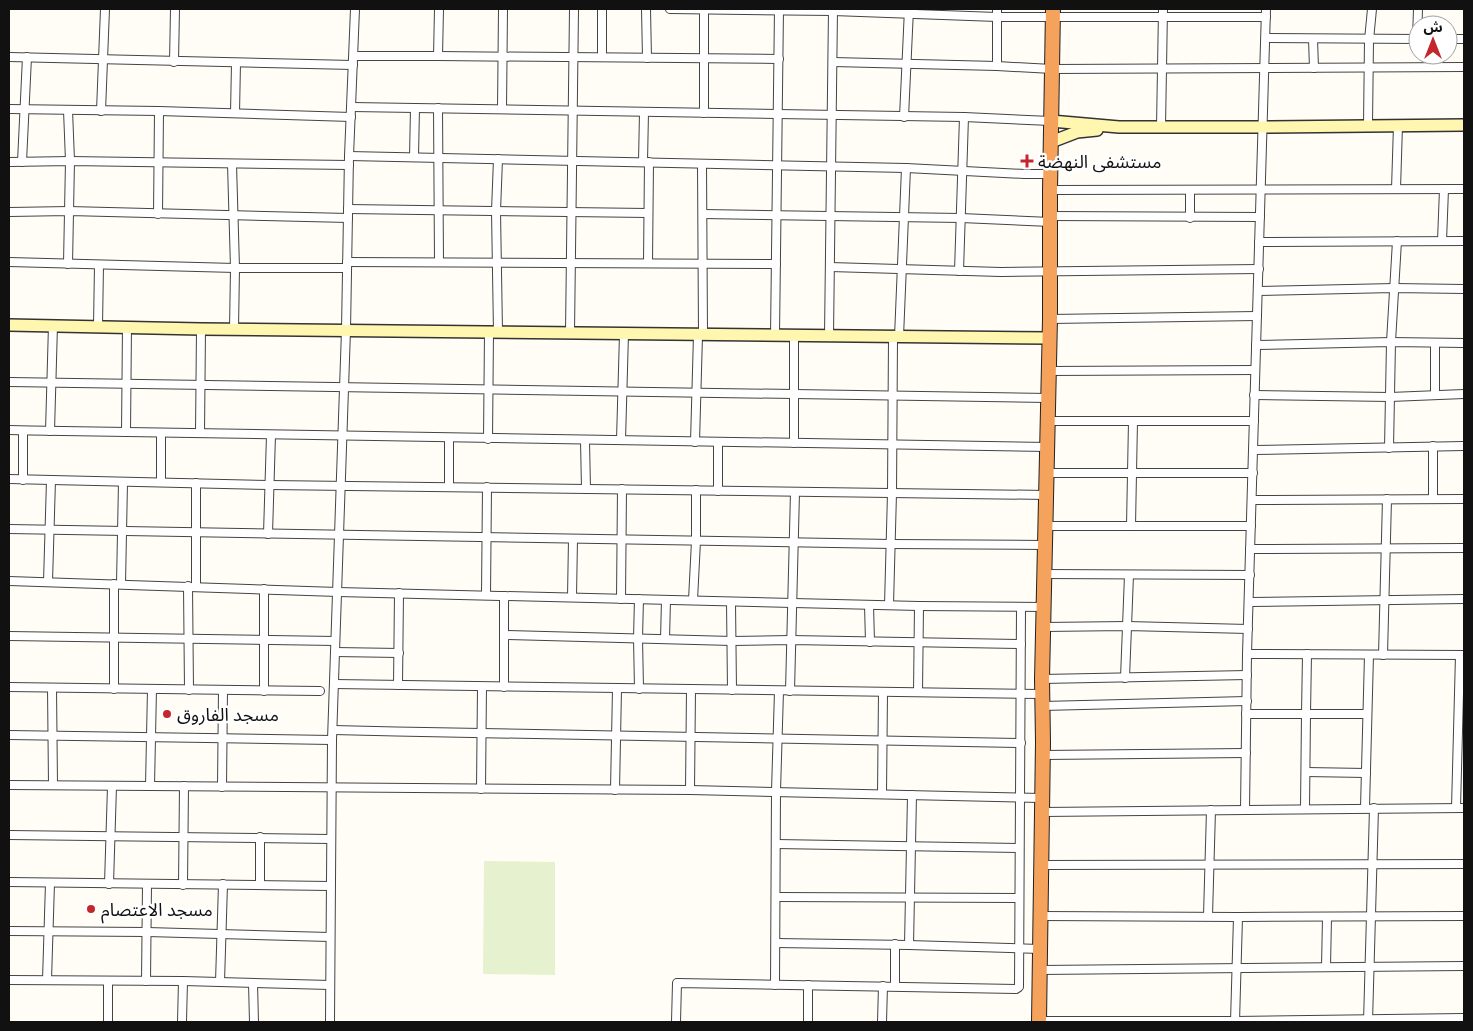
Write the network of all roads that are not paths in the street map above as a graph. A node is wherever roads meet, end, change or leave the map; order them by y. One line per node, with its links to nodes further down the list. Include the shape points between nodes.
1 (105, 9): 33 (street)
2 (175, 9): 34 (street)
3 (355, 9): 23 (street)
4 (439, 9): 24 (street)
5 (503, 9): 25 (street)
6 (574, 9): 28 (street)
7 (602, 9): 29 (street)
8 (646, 9): 30 (street)
9 (670, 9): 10 (street)
10 (704, 9): 12 (street); 31 (street)
11 (1372, 9): 22 (street)
12 (779, 10): 13 (street); 32 (street)
13 (833, 10): 14 (street); 35 (street)
14 (908, 12): 16 (street); 37 (street)
15 (1163, 12): 17 (street); 18 (street); 45 (street)
16 (997, 13): 17 (street); 39 (street)
17 (1053, 13): 44 (highway)
18 (1266, 13): 19 (street)
19 (1266, 38): 20 (street); 41 (street)
20 (1314, 38): 22 (street); 42 (street)
21 (1408, 39): 22 (street)
22 (1370, 40): 43 (street)
23 (354, 56): 24 (street); 38 (street)
24 (438, 56): 25 (street)
25 (503, 56): 28 (street); 51 (street)
26 (9, 57): 27 (street)
27 (27, 57): 33 (street); 47 (street)
28 (574, 57): 29 (street); 55 (street)
29 (602, 57): 30 (street)
30 (647, 58): 31 (street)
31 (704, 58): 32 (street); 58 (street)
32 (779, 59): 59 (street)
33 (103, 60): 34 (street); 53 (street)
34 (174, 62): 36 (street)
35 (833, 62): 37 (street); 60 (street)
36 (236, 63): 38 (street); 57 (street)
37 (906, 64): 39 (street); 62 (street)
38 (353, 66): 46 (street)
39 (997, 66): 44 (street)
40 (1464, 67): 43 (street)
41 (1265, 68): 42 (street); 45 (street); 70 (street)
42 (1314, 68): 43 (street)
43 (1369, 68): 65 (street)
44 (1052, 69): 45 (street); 64 (highway)
45 (1161, 69): 69 (street)
46 (352, 107): 48 (street); 61 (street)
47 (25, 108): 50 (street); 52 (street); 78 (street)
48 (415, 108): 49 (street); 73 (street)
49 (438, 108): 51 (street); 74 (street)
50 (9, 109)
51 (502, 109): 55 (street)
52 (68, 110): 53 (street); 76 (street)
53 (101, 111): 54 (street)
54 (159, 111): 57 (street); 79 (street)
55 (573, 111): 56 (street); 80 (street)
56 (644, 112): 58 (street); 81 (street)
57 (235, 113): 61 (street)
58 (704, 113): 59 (street)
59 (778, 114): 60 (street); 84 (street)
60 (832, 115): 62 (street); 86 (street)
61 (351, 117): 72 (street)
62 (904, 117): 63 (street)
63 (964, 118): 64 (street); 88 (street)
64 (1051, 121): 68 (street); 71 (highway)
65 (1368, 125): 66 (street); 70 (street)
66 (1398, 125): 67 (street); 90 (street)
67 (1464, 125)
68 (1119, 127): 69 (street); 71 (street, via 1077,132)
69 (1161, 127): 70 (street)
70 (1263, 127): 94 (street)
71 (1051, 142): 89 (highway)
72 (349, 156): 73 (street); 85 (street)
73 (414, 157): 74 (street)
74 (437, 158): 75 (street); 97 (street)
75 (498, 160): 80 (street); 99 (street)
76 (70, 161): 78 (street); 79 (street); 98 (street)
77 (9, 162): 78 (street)
78 (22, 162)
79 (159, 162): 82 (street); 103 (street)
80 (572, 162): 81 (street); 101 (street)
81 (646, 162): 83 (street); 102 (street)
82 (232, 164): 85 (street); 106 (street)
83 (702, 164): 84 (street); 104 (street)
84 (777, 165): 86 (street); 105 (street)
85 (349, 166): 96 (street)
86 (831, 166): 87 (street); 107 (street)
87 (906, 168): 88 (street); 110 (street)
88 (963, 171): 89 (street); 111 (street)
89 (1050, 174): 93 (highway)
90 (1396, 189): 91 (street); 94 (street)
91 (1444, 189): 92 (street); 115 (street)
92 (1464, 189)
93 (1050, 190): 95 (street); 113 (highway)
94 (1261, 190): 95 (street); 108 (street)
95 (1190, 191): 112 (street)
96 (348, 209): 97 (street); 109 (street)
97 (438, 210): 99 (street); 119 (street)
98 (69, 211): 100 (street); 103 (street); 123 (street)
99 (496, 211): 101 (street); 124 (street)
100 (9, 212)
101 (572, 212): 102 (street); 120 (street)
102 (648, 213): 121 (street)
103 (158, 214): 106 (street)
104 (703, 214): 105 (street); 122 (street)
105 (776, 215): 107 (street); 125 (street)
106 (233, 216): 109 (street); 129 (street)
107 (831, 216): 110 (street); 128 (street)
108 (1260, 217): 112 (street); 117 (street)
109 (348, 218): 127 (street)
110 (904, 218): 111 (street); 130 (street)
111 (961, 218): 113 (street); 132 (street)
112 (1190, 218): 113 (street)
113 (1051, 219): 133 (highway)
114 (1397, 241): 115 (street); 117 (street); 134 (street)
115 (1442, 241): 116 (street)
116 (1464, 241)
117 (1260, 242): 131 (street)
118 (9, 262): 123 (street)
119 (439, 262): 124 (street); 127 (street)
120 (571, 262): 121 (street); 124 (street); 147 (street)
121 (648, 263): 122 (street)
122 (703, 263): 125 (street); 149 (street)
123 (68, 264): 126 (street)
124 (497, 264): 146 (street)
125 (776, 264): 150 (street)
126 (98, 265): 129 (street); 141 (street)
127 (347, 265): 129 (street); 145 (street)
128 (830, 267): 130 (street); 152 (street)
129 (235, 268): 144 (street)
130 (902, 268): 132 (street); 153 (street)
131 (1259, 269): 133 (street); 136 (street)
132 (959, 271): 133 (street)
133 (1051, 272): 138 (highway)
134 (1394, 288): 135 (street); 136 (street); 155 (street)
135 (1464, 289)
136 (1258, 291): 137 (street)
137 (1257, 316): 138 (street); 158 (street)
138 (1050, 318): 154 (highway)
139 (9, 325): 140 (street)
140 (52, 325): 141 (street); 162 (street)
141 (98, 326): 142 (street)
142 (127, 326): 143 (street); 163 (street)
143 (200, 329): 144 (street); 164 (street)
144 (234, 329): 145 (street)
145 (346, 330): 146 (street); 165 (street)
146 (493, 332): 147 (street); 166 (street)
147 (570, 333): 148 (street)
148 (624, 334): 149 (street); 167 (street)
149 (700, 334): 150 (street); 168 (street)
150 (775, 336): 151 (street)
151 (794, 336): 152 (street); 171 (street)
152 (829, 336): 153 (street)
153 (896, 337): 154 (street); 173 (street)
154 (1049, 338): 160 (highway)
155 (1391, 342): 156 (street); 158 (street); 174 (street)
156 (1435, 343): 157 (street); 169 (street)
157 (1464, 343)
158 (1256, 345): 159 (street)
159 (1255, 370): 160 (street); 172 (street)
160 (1048, 371): 175 (highway)
161 (9, 382): 162 (street)
162 (50, 383): 163 (street); 181 (street)
163 (127, 384): 164 (street); 182 (street)
164 (199, 386): 165 (street); 184 (street)
165 (344, 387): 166 (street); 186 (street)
166 (489, 390): 167 (street); 188 (street)
167 (622, 392): 168 (street); 189 (street)
168 (696, 393): 171 (street); 191 (street)
169 (1435, 394): 170 (street); 174 (street)
170 (1464, 394)
171 (794, 395): 173 (street); 193 (street)
172 (1254, 395): 174 (street); 178 (street)
173 (892, 396): 175 (street); 194 (street)
174 (1390, 397): 198 (street)
175 (1048, 398): 176 (highway)
176 (1048, 421): 177 (street); 197 (highway)
177 (1133, 421): 178 (street); 201 (street)
178 (1254, 421): 199 (street)
179 (9, 430): 180 (street)
180 (24, 431): 181 (street); 204 (street)
181 (50, 431): 182 (street)
182 (126, 432): 183 (street)
183 (161, 433): 184 (street); 207 (street)
184 (200, 433): 185 (street)
185 (271, 435): 186 (street); 209 (street)
186 (342, 435): 187 (street); 210 (street)
187 (449, 438): 188 (street); 211 (street)
188 (488, 439): 190 (street)
189 (621, 440): 190 (street); 191 (street)
190 (585, 441): 213 (street)
191 (695, 442): 192 (street)
192 (718, 442): 193 (street); 216 (street)
193 (794, 443): 194 (street)
194 (892, 445): 197 (street); 218 (street)
195 (1433, 446): 196 (street); 198 (street); 221 (street)
196 (1464, 446)
197 (1048, 447): 200 (highway)
198 (1389, 448): 199 (street)
199 (1253, 450): 202 (street)
200 (1047, 473): 201 (street); 219 (highway)
201 (1132, 473): 202 (street); 225 (street)
202 (1253, 474): 223 (street)
203 (9, 479): 204 (street)
204 (23, 480): 205 (street)
205 (51, 480): 206 (street); 228 (street)
206 (123, 482): 207 (street); 229 (street)
207 (161, 482): 208 (street)
208 (196, 482): 209 (street); 230 (street)
209 (270, 485): 210 (street); 231 (street)
210 (341, 485): 211 (street); 232 (street)
211 (449, 487): 212 (street)
212 (486, 487): 213 (street); 233 (street)
213 (586, 489): 214 (street)
214 (622, 489): 215 (street); 235 (street)
215 (696, 490): 216 (street); 236 (street)
216 (718, 491): 217 (street)
217 (795, 492): 218 (street); 237 (street)
218 (892, 493): 219 (street); 238 (street)
219 (1047, 495): 224 (highway)
220 (1387, 499): 221 (street); 223 (street); 242 (street)
221 (1433, 499): 222 (street)
222 (1464, 499)
223 (1252, 500): 226 (street)
224 (1046, 526): 225 (street); 239 (highway)
225 (1131, 526): 226 (street)
226 (1251, 526): 241 (street)
227 (9, 529): 228 (street)
228 (50, 529): 229 (street); 247 (street)
229 (122, 531): 230 (street); 248 (street)
230 (197, 533): 231 (street); 249 (street)
231 (268, 534): 232 (street)
232 (340, 535): 233 (street); 251 (street)
233 (486, 537): 234 (street); 253 (street)
234 (573, 539): 235 (street); 255 (street)
235 (622, 540): 236 (street); 256 (street)
236 (696, 541): 237 (street); 261 (street)
237 (793, 543): 238 (street); 264 (street)
238 (891, 544): 239 (street); 266 (street)
239 (1045, 546): 243 (highway)
240 (1464, 548): 242 (street)
241 (1250, 549): 242 (street); 245 (street)
242 (1386, 549): 258 (street)
243 (1045, 574): 244 (street); 268 (highway)
244 (1129, 575): 245 (street); 270 (street)
245 (1250, 575): 263 (street)
246 (9, 581): 247 (street)
247 (48, 582): 248 (street)
248 (118, 584): 249 (street); 275 (street)
249 (192, 586): 250 (street); 277 (street)
250 (264, 589): 251 (street); 280 (street)
251 (338, 592): 252 (street); 281 (street)
252 (399, 593): 253 (street); 287 (street)
253 (486, 595): 254 (street)
254 (504, 596): 255 (street); 273 (street)
255 (572, 597): 256 (street)
256 (621, 598): 257 (street)
257 (639, 599): 260 (street); 276 (street)
258 (1384, 599): 259 (street); 263 (street); 291 (street)
259 (1464, 599)
260 (666, 600): 261 (street); 278 (street)
261 (693, 600): 262 (street)
262 (731, 602): 264 (street); 282 (street)
263 (1249, 602): 272 (street)
264 (792, 603): 265 (street); 279 (street)
265 (869, 605): 266 (street); 283 (street)
266 (889, 605): 267 (street)
267 (920, 606): 269 (street); 284 (street)
268 (1044, 607): 269 (street); 271 (highway)
269 (1021, 608): 285 (street)
270 (1127, 626): 271 (street); 272 (street); 294 (street)
271 (1043, 627): 295 (highway)
272 (1248, 629): 288 (street)
273 (504, 635): 276 (street); 300 (street)
274 (9, 636): 275 (street)
275 (113, 638): 277 (street); 302 (street)
276 (638, 638): 278 (street); 307 (street)
277 (188, 639): 280 (street); 305 (street)
278 (665, 639): 282 (street)
279 (791, 640): 282 (street); 283 (street); 313 (street)
280 (264, 641): 281 (street); 310 (street)
281 (335, 641): 286 (street)
282 (732, 641): 309 (street)
283 (870, 642): 284 (street)
284 (919, 643): 285 (street); 315 (street)
285 (1021, 644): 316 (street)
286 (335, 652): 287 (street); 296 (street)
287 (399, 653): 297 (street)
288 (1247, 654): 289 (street); 293 (street)
289 (1307, 654): 290 (street); 320 (street)
290 (1369, 655): 291 (street); 321 (street)
291 (1383, 655): 292 (street)
292 (1462, 655): 355 (street)
293 (1247, 675): 294 (street); 318 (street)
294 (1126, 678): 295 (street)
295 (1042, 679): 317 (highway)
296 (334, 684): 297 (street); 322 (street)
297 (398, 685): 299 (street)
298 (9, 687): 301 (street)
299 (482, 687): 300 (street); 323 (street)
300 (504, 687): 304 (street)
301 (52, 688): 302 (street); 325 (street)
302 (114, 689): 303 (street)
303 (152, 689): 305 (street); 326 (street)
304 (617, 689): 307 (street); 327 (street)
305 (189, 690): 306 (street)
306 (223, 690): 310 (street); 328 (street)
307 (639, 690): 308 (street)
308 (691, 690): 309 (street); 329 (street)
309 (732, 690): 312 (street)
310 (264, 691): 311 (street)
311 (320, 691)
312 (779, 691): 313 (street); 330 (street)
313 (790, 691): 314 (street)
314 (883, 692): 315 (street); 331 (street)
315 (918, 692): 316 (street)
316 (1021, 694): 317 (street); 333 (street)
317 (1042, 700): 318 (street); 335 (highway)
318 (1246, 701): 319 (street)
319 (1246, 714): 320 (street); 334 (street)
320 (1306, 714): 321 (street); 336 (street)
321 (1367, 714): 337 (street)
322 (333, 730): 323 (street); 332 (street)
323 (482, 734): 327 (street); 345 (street)
324 (9, 735): 325 (street)
325 (52, 736): 326 (street); 338 (street)
326 (151, 737): 328 (street); 341 (street)
327 (616, 737): 329 (street); 346 (street)
328 (222, 738): 332 (street); 343 (street)
329 (691, 738): 330 (street); 347 (street)
330 (778, 739): 331 (street); 348 (street)
331 (883, 739): 333 (street); 349 (street)
332 (332, 740): 344 (street)
333 (1021, 743): 351 (street)
334 (1246, 753): 335 (street); 358 (street)
335 (1043, 755): 352 (highway)
336 (1306, 772): 337 (street); 356 (street)
337 (1366, 773): 353 (street)
338 (53, 785): 339 (street); 340 (street)
339 (9, 786)
340 (112, 786): 341 (street); 360 (street)
341 (150, 786): 342 (street)
342 (184, 786): 343 (street); 361 (street)
343 (222, 787): 344 (street)
344 (332, 787): 345 (street); 363 (street)
345 (482, 789): 346 (street)
346 (615, 790): 347 (street)
347 (690, 790): 348 (street)
348 (776, 791): 349 (street); 364 (street)
349 (882, 794): 350 (street)
350 (912, 795): 351 (street); 365 (street)
351 (1020, 797): 352 (street); 366 (street)
352 (1042, 805): 357 (street); 369 (highway)
353 (1365, 808): 354 (street); 356 (street)
354 (1374, 808): 355 (street); 367 (street)
355 (1460, 808)
356 (1305, 809): 358 (street)
357 (1211, 810): 358 (street); 370 (street)
358 (1245, 810)
359 (9, 835): 360 (street)
360 (111, 836): 361 (street); 373 (street)
361 (183, 837): 362 (street); 376 (street)
362 (260, 838): 363 (street); 377 (street)
363 (331, 839): 378 (street)
364 (776, 844): 365 (street); 379 (street)
365 (910, 846): 366 (street); 380 (street)
366 (1020, 848): 381 (street)
367 (1373, 864): 368 (street); 370 (street); 387 (street)
368 (1464, 864)
369 (1041, 865): 370 (street); 382 (highway)
370 (1210, 866): 383 (street)
371 (9, 882): 372 (street)
372 (50, 883): 373 (street); 389 (street)
373 (109, 884): 374 (street)
374 (147, 884): 376 (street); 390 (street)
375 (223, 884): 376 (street); 377 (street); 391 (street)
376 (183, 885)
377 (260, 885): 378 (street)
378 (330, 886): 392 (street)
379 (776, 897): 380 (street); 393 (street)
380 (910, 897): 381 (street); 395 (street)
381 (1019, 898): 396 (street)
382 (1040, 916): 383 (street); 397 (highway)
383 (1208, 916): 385 (street)
384 (1464, 916): 387 (street)
385 (1238, 917): 386 (street); 401 (street)
386 (1327, 917): 387 (street); 399 (street)
387 (1372, 917): 400 (street)
388 (9, 931): 389 (street)
389 (48, 932): 390 (street); 404 (street)
390 (147, 932): 391 (street); 406 (street)
391 (222, 934): 392 (street); 408 (street)
392 (330, 937): 410 (street)
393 (776, 943): 394 (street); 411 (street)
394 (895, 944): 395 (street); 414 (street)
395 (909, 944): 396 (street)
396 (1019, 948): 397 (street); 414 (street, via 1018,988)
397 (1040, 949): 402 (highway)
398 (1464, 966): 400 (street)
399 (1326, 967): 400 (street); 401 (street)
400 (1370, 967): 418 (street)
401 (1237, 968): 402 (street); 427 (street)
402 (1040, 970): 426 (highway)
403 (9, 980): 404 (street)
404 (47, 980): 405 (street)
405 (108, 980): 406 (street); 419 (street)
406 (146, 981): 407 (street)
407 (183, 982): 408 (street); 420 (street)
408 (220, 982): 409 (street)
409 (253, 983): 410 (street); 421 (street)
410 (330, 985): 422 (street)
411 (775, 985): 412 (street); 423 (street, via 677,983)
412 (808, 985): 413 (street); 424 (street)
413 (884, 986): 414 (street); 425 (street)
414 (895, 986)
415 (1464, 1018): 416 (street)
416 (1416, 1020): 418 (street)
417 (1323, 1021): 418 (street); 427 (street)
418 (1368, 1021)
419 (108, 1022)
420 (182, 1022)
421 (254, 1022)
422 (330, 1022)
423 (676, 1022)
424 (808, 1022)
425 (882, 1022)
426 (1039, 1022): 427 (street)
427 (1235, 1022)

